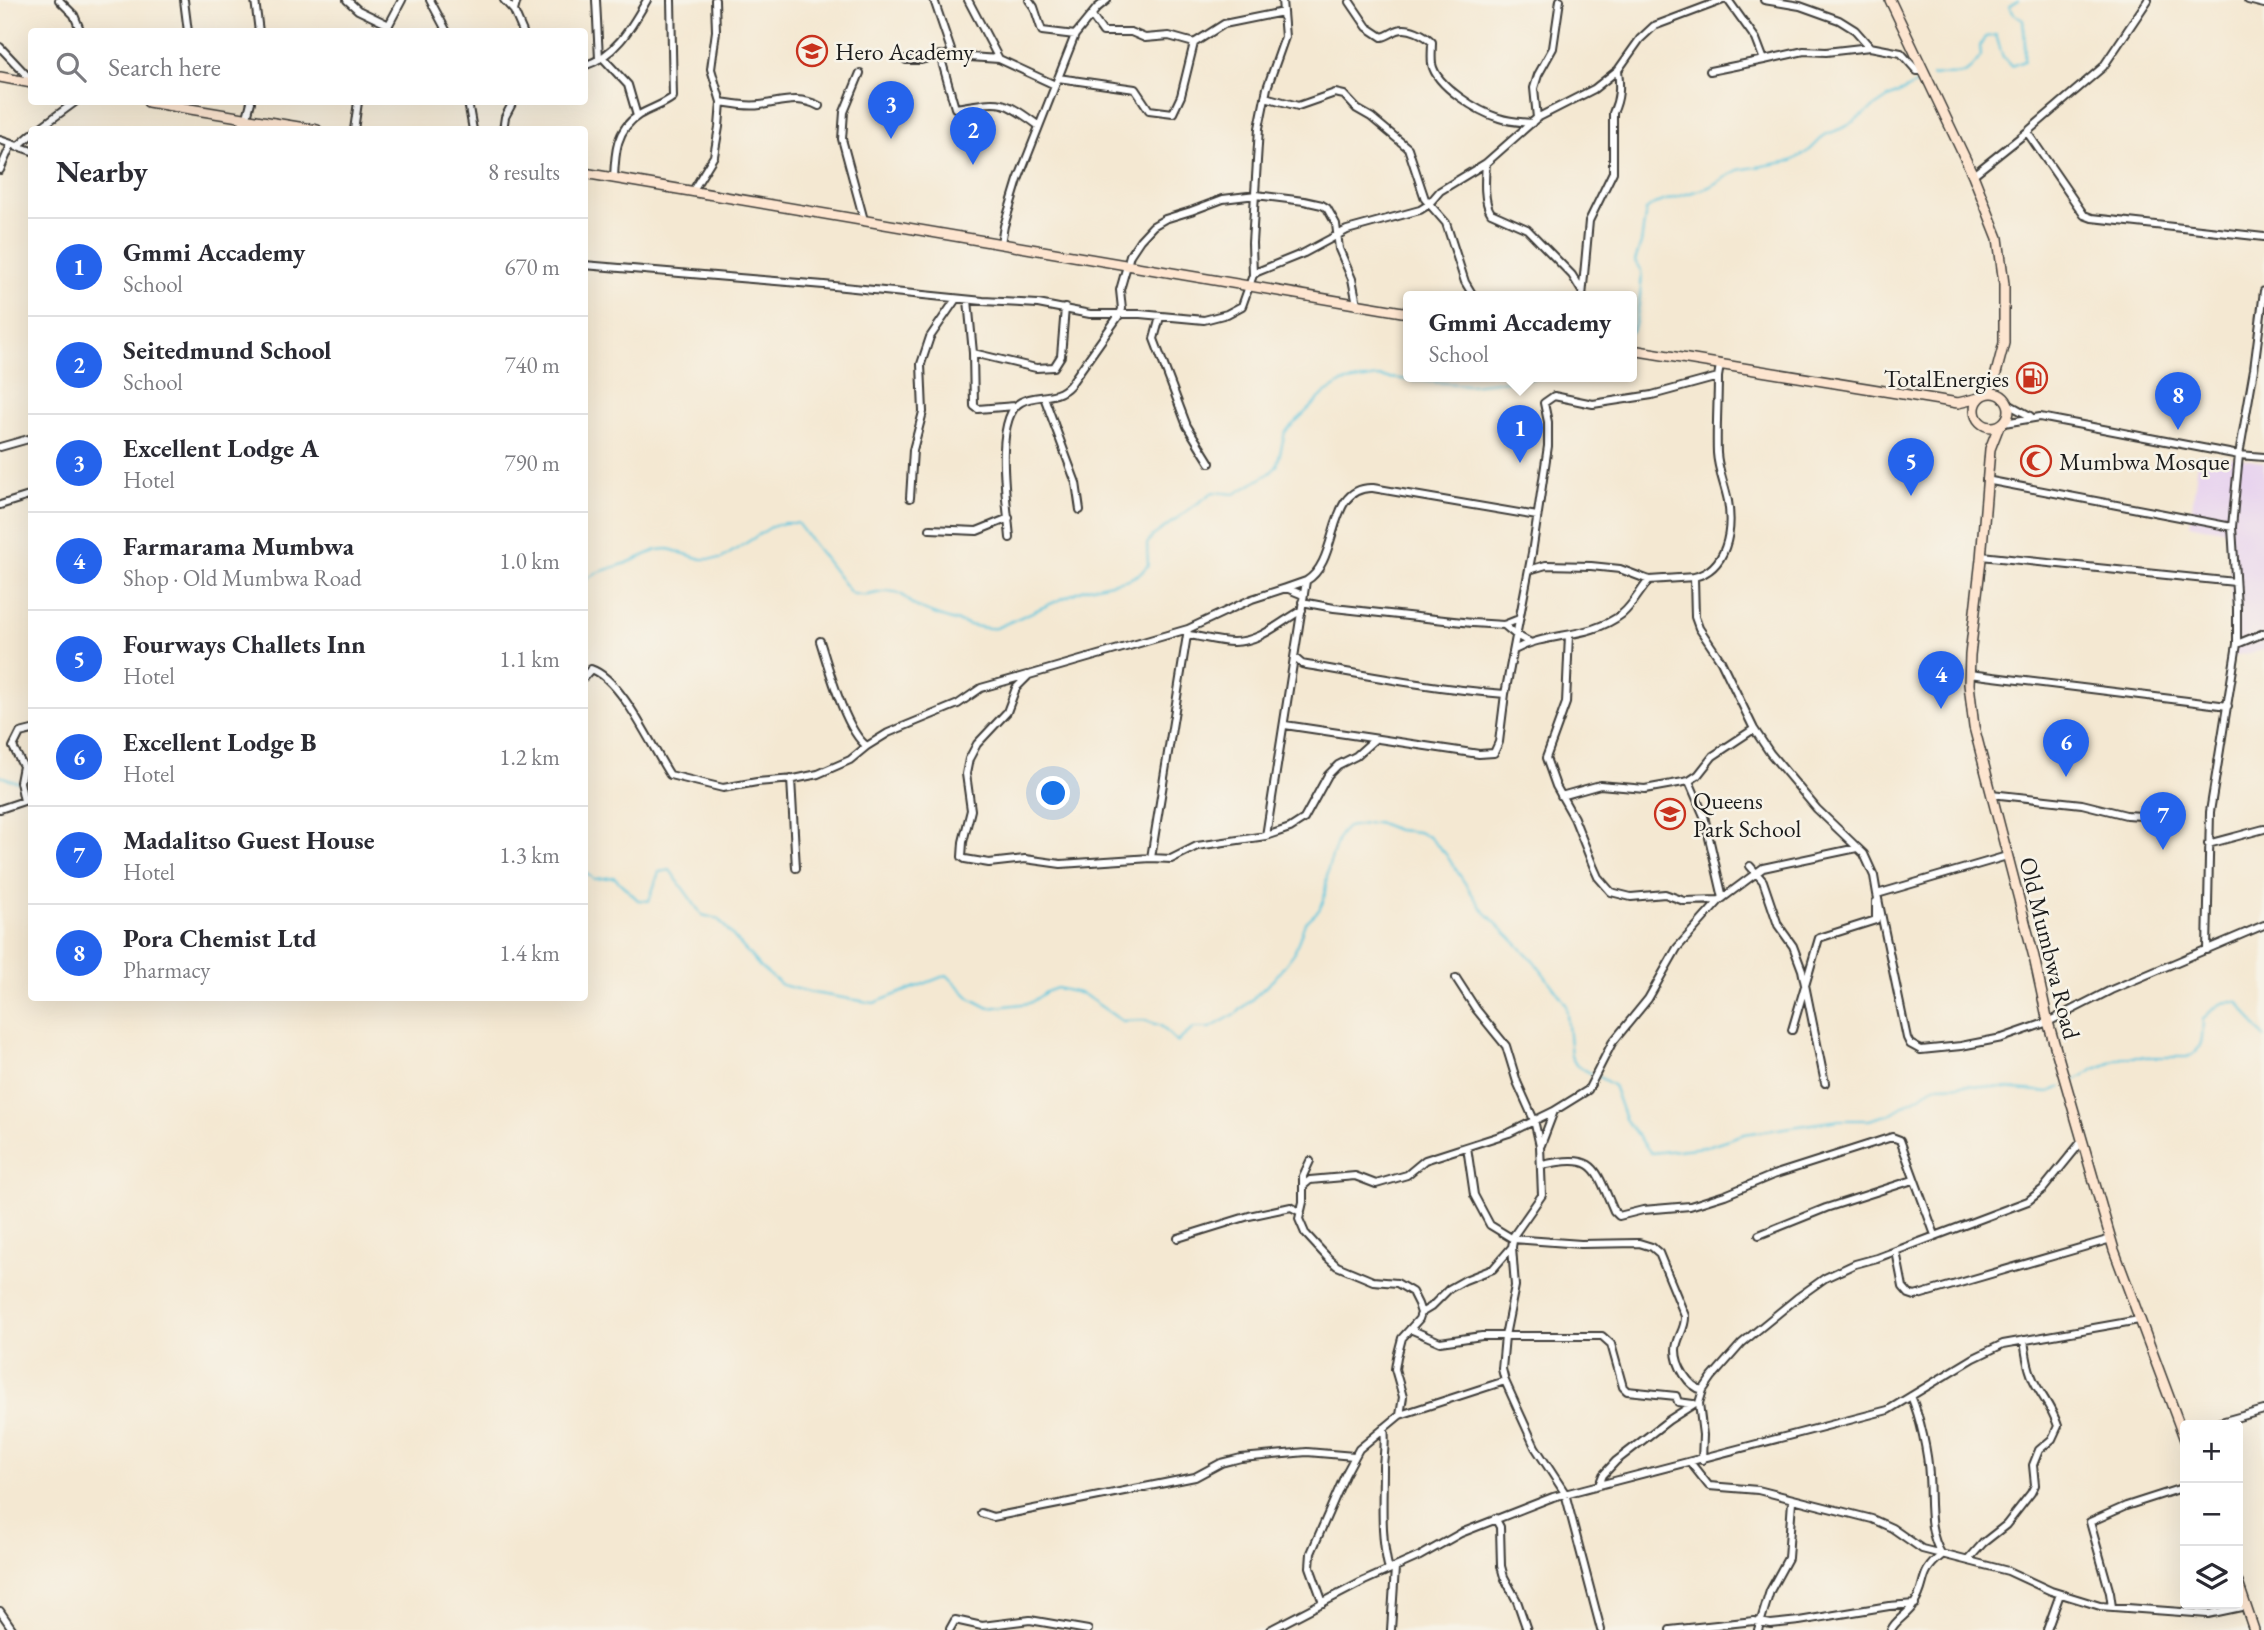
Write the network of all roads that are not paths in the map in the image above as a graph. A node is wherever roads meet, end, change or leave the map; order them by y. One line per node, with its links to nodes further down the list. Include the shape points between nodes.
1 (59, 0): 30 (street)
2 (184, 0): 31 (street)
3 (255, 0): 32 (street)
4 (347, 0): 33 (street)
5 (402, 0): 34 (street)
6 (430, 0): 35 (street)
7 (504, 0): 27 (street)
8 (517, 0): 27 (street)
9 (596, 0): 43 (street)
10 (647, 0): 43 (street, via 632,28)
11 (671, 0): 65 (street, via 673,97)
12 (715, 0): 57 (street, via 711,69)
13 (934, 0): 42 (street)
14 (968, 0): 44 (street)
15 (1029, 0): 37 (street, via 1042,31)
16 (1107, 0): 25 (street)
17 (1282, 0): 28 (street)
18 (1560, 0): 67 (street, via 1553,48 1534,88)
19 (1726, 0): 45 (street, via 1756,39); 48 (street, via 1654,26)
20 (1764, 0): 40 (street, via 1839,20)
21 (1890, 0): 51 (main road)
22 (2148, 0): 75 (street, via 2103,67)
23 (2248, 0): 26 (street)
24 (1349, 1): 67 (street, via 1367,27 1381,37 1408,29 1429,39 1432,65 1439,77 1480,110 1499,118)
25 (1096, 4): 29 (street)
26 (2264, 4)
27 (514, 11): 36 (street)
28 (1283, 12): 38 (street, via 1224,24); 56 (street, via 1285,37)
29 (1091, 15): 37 (street); 38 (street, via 1103,32 1169,36)
30 (79, 28)
31 (188, 28)
32 (258, 28)
33 (385, 28)
34 (388, 28)
35 (445, 28)
36 (521, 28)
37 (1075, 35): 55 (street)
38 (1194, 43): 55 (street, via 1174,113 1149,110 1135,89)
39 (0, 47): 53 (street)
40 (1870, 47): 45 (street, via 1804,51); 51 (street, via 1901,52)
41 (940, 55): 42 (street); 46 (street); 74 (street, via 955,108 1002,103)
42 (953, 56): 44 (street)
43 (601, 58): 47 (street); 65 (street, via 628,85)
44 (999, 59): 55 (street)
45 (1764, 60): 49 (street)
46 (906, 61)
47 (588, 64)
48 (1618, 70): 67 (street, via 1594,89); 99 (street, via 1613,172 1589,221)
49 (1710, 71)
50 (860, 73): 88 (street, via 844,112 842,139)
51 (1926, 76): 83 (main road)
52 (0, 77): 54 (main road)
53 (28, 78)
54 (28, 81)
55 (1057, 82): 74 (street)
56 (1265, 97): 86 (street); 87 (street, via 1298,106 1340,93 1408,148)
57 (721, 102): 64 (street, via 758,106 793,99); 85 (street, via 714,156)
58 (71, 105): 68 (street)
59 (250, 105): 66 (street)
60 (358, 105): 71 (street)
61 (469, 105): 72 (street)
62 (512, 105): 73 (street)
63 (202, 106): 66 (main road)
64 (819, 106)
65 (637, 116): 84 (street, via 621,133)
66 (247, 117): 69 (street); 70 (main road)
67 (1535, 121): 80 (street)
68 (42, 126)
69 (241, 126)
70 (295, 126)
71 (355, 126)
72 (472, 126)
73 (504, 126)
74 (1040, 126): 91 (street, via 1018,180)
75 (2027, 132): 83 (street); 90 (street, via 2084,215)
76 (28, 137): 78 (street)
77 (0, 140): 78 (street)
78 (14, 146): 79 (street); 81 (street)
79 (28, 150)
80 (1486, 163): 87 (street, via 1440,191); 98 (street, via 1491,213 1527,229 1572,275)
81 (0, 170)
82 (588, 174): 84 (main road)
83 (1973, 175): 110 (main road, via 1997,238 2003,273 2004,343)
84 (614, 178): 85 (main road)
85 (692, 192): 88 (main road)
86 (1256, 195): 89 (street, via 1322,205 1333,217); 93 (street, via 1223,198 1165,219 1140,240); 94 (street)
87 (1428, 205): 89 (street); 97 (street, via 1446,223)
88 (864, 220): 91 (main road)
89 (1336, 236): 94 (street); 102 (street)
90 (2264, 237)
91 (1001, 243): 93 (main road)
92 (588, 265): 100 (street)
93 (1126, 266): 95 (main road); 105 (street)
94 (1253, 275): 95 (street)
95 (1250, 287): 102 (main road); 106 (street, via 1242,306 1227,314 1204,320)
96 (2264, 290): 123 (street)
97 (1470, 291)
98 (1580, 291)
99 (1582, 291)
100 (957, 299): 101 (street); 128 (street, via 930,337 920,364 923,412 913,450)
101 (968, 300): 103 (street); 108 (street)
102 (1357, 304): 104 (main road)
103 (1065, 307): 105 (street, via 1090,314); 108 (street, via 1061,356 1054,367 1036,368)
104 (1403, 312)
105 (1120, 314): 106 (street); 113 (street, via 1070,385 1059,394)
106 (1160, 317): 125 (street, via 1154,339 1187,426)
107 (1637, 351): 109 (main road)
108 (973, 353): 116 (street, via 975,408)
109 (1720, 365): 111 (street); 115 (main road)
110 (1999, 366): 112 (main road); 114 (main road)
111 (1718, 377): 131 (street, via 1652,395 1593,404 1550,398 1543,407 1548,446); 140 (street, via 1717,456 1728,500 1729,530 1720,561 1706,574)
112 (1983, 396): 114 (main road, via 1992,393); 115 (main road); 118 (main road, via 1975,407)
113 (1044, 397): 116 (street); 130 (street, via 1076,483)
114 (2006, 400): 117 (street); 119 (main road, via 2009,414)
115 (1958, 403): 118 (main road)
116 (1015, 406): 132 (street, via 1007,424 1004,460)
117 (2032, 417): 119 (street); 123 (street)
118 (1978, 420): 119 (main road, via 1990,428); 122 (main road)
119 (2002, 424): 122 (main road)
120 (28, 439): 121 (street)
121 (0, 447)
122 (1990, 449): 126 (main road, Old Mumbwa Road)
123 (2239, 455): 124 (street); 133 (street)
124 (2264, 457)
125 (1210, 463)
126 (1986, 480): 133 (street); 137 (main road, Old Mumbwa Road)
127 (28, 496): 129 (street)
128 (910, 498)
129 (0, 505)
130 (1080, 510)
131 (1537, 516): 136 (street); 142 (street, via 1359,489 1342,503 1318,570)
132 (1009, 518): 134 (street, via 976,531); 135 (street)
133 (2232, 527): 143 (street)
134 (930, 529)
135 (1010, 538)
136 (1532, 553): 138 (street); 139 (street)
137 (1981, 556): 143 (street); 162 (main road, Old Mumbwa Road)
138 (1546, 565): 139 (street); 141 (street, via 1619,569)
139 (1529, 570): 147 (street)
140 (1694, 577): 141 (street); 166 (street, via 1699,628 1721,661)
141 (1649, 580): 152 (street, via 1623,613 1584,633)
142 (1306, 581): 144 (street); 145 (street)
143 (2235, 582): 155 (street)
144 (1286, 588): 145 (street); 149 (street, via 1252,599)
145 (1303, 598): 146 (street); 148 (street, via 1334,608)
146 (1302, 610): 149 (street, via 1264,635 1242,641); 157 (street)
147 (1519, 619): 148 (street); 151 (street)
148 (1504, 625): 151 (street)
149 (1188, 632): 161 (street); 181 (street)
150 (2264, 633): 155 (street)
151 (1516, 635): 154 (street); 156 (street)
152 (1569, 635): 154 (street); 173 (street, via 1566,703 1546,758)
153 (820, 641): 169 (street, via 842,706 859,740)
154 (1529, 642): 156 (street)
155 (2237, 644): 164 (street)
156 (1514, 650): 163 (street)
157 (1295, 658): 158 (street); 159 (street)
158 (1302, 664): 159 (street); 163 (street)
159 (1293, 671): 165 (street)
160 (588, 673): 170 (street, via 592,669 601,672 631,708 673,777 723,789)
161 (1029, 674): 169 (street, via 981,688 958,704); 181 (street, via 1016,688 1007,712 969,759 966,774 971,810 962,857 989,863 1025,859 1061,864)
162 (1969, 674): 164 (street); 172 (main road, Old Mumbwa Road, via 1974,727)
163 (1506, 694): 168 (street, via 1494,753)
164 (2228, 706): 178 (street)
165 (1285, 725): 168 (street); 177 (street)
166 (1754, 729): 171 (street, via 1713,756); 179 (street, via 1817,809)
167 (28, 731): 174 (street, via 20,733 13,747 23,766 23,801)
168 (1376, 739): 177 (street, via 1328,775 1304,819)
169 (867, 746): 170 (street, via 841,765)
170 (791, 779): 182 (street)
171 (1689, 781): 173 (street, via 1646,789 1600,785); 185 (street, via 1704,816)
172 (1991, 794): 175 (street); 180 (main road, Old Mumbwa Road)
173 (1562, 796): 185 (street, via 1598,877 1611,892 1631,897 1658,893 1684,901)
174 (0, 809)
175 (2175, 818)
176 (2264, 829): 178 (street)
177 (1266, 835): 181 (street, via 1197,846 1171,859)
178 (2208, 844): 187 (street)
179 (1857, 848): 183 (street); 184 (street, via 1870,863)
180 (2007, 856): 184 (street); 190 (main road, Old Mumbwa Road)
181 (1151, 858)
182 (796, 868)
183 (1753, 869): 185 (street); 189 (street, via 1763,881 1778,925 1793,946)
184 (1877, 894): 189 (street, via 1875,920 1819,938); 190 (street, via 1907,1038 1916,1049 2002,1038)
185 (1722, 899): 193 (street, via 1677,948 1648,999 1612,1043 1591,1086)
186 (2264, 925): 187 (street)
187 (2207, 950): 190 (street)
188 (1456, 978): 194 (street, via 1506,1046)
189 (1804, 986): 191 (street); 192 (street)
190 (2048, 1022): 195 (main road, Old Mumbwa Road)
191 (1792, 1030)
192 (1825, 1083)
193 (1554, 1111): 194 (street); 196 (street)
194 (1534, 1120): 196 (street); 197 (street)
195 (2082, 1141): 204 (street, via 2037,1196); 206 (main road, Old Mumbwa Road)
196 (1540, 1146): 199 (street)
197 (1467, 1147): 201 (street, via 1425,1160 1407,1175 1376,1184 1355,1176 1310,1180); 207 (street, via 1474,1195 1490,1225)
198 (1310, 1161): 201 (street)
199 (1542, 1165): 200 (street, via 1572,1160 1589,1166 1619,1216 1690,1206 1887,1137 1900,1140); 207 (street, via 1542,1195)
200 (1913, 1180): 203 (street); 204 (street)
201 (1302, 1187): 202 (street)
202 (1300, 1212): 205 (street, via 1291,1207 1278,1209); 209 (street, via 1300,1226 1331,1262 1361,1278 1408,1288)
203 (1759, 1235)
204 (1935, 1235): 208 (street)
205 (1178, 1237)
206 (2110, 1239): 208 (street, via 1915,1296 1903,1287); 210 (main road, Old Mumbwa Road)
207 (1513, 1243): 209 (street, via 1493,1269 1449,1289); 212 (street, via 1515,1286); 215 (street, via 1639,1243 1652,1247 1665,1265 1685,1317 1676,1350 1678,1360 1688,1381)
208 (1896, 1251): 215 (street, via 1854,1264 1811,1287 1742,1343)
209 (1421, 1313): 211 (street)
210 (2139, 1320): 213 (street); 221 (main road, Old Mumbwa Road)
211 (1410, 1329): 212 (street, via 1440,1342); 219 (street, via 1402,1338 1395,1368 1403,1397)
212 (1506, 1336): 214 (street); 217 (street, via 1602,1336 1611,1345 1627,1391 1668,1394 1678,1402)
213 (2024, 1340): 216 (street, via 1974,1358); 233 (street, via 2035,1384 2058,1426 2033,1465 2034,1489 2006,1525)
214 (1505, 1381): 219 (street); 228 (street, via 1535,1447)
215 (1703, 1390): 217 (street)
216 (1911, 1396): 224 (street, via 1888,1410); 232 (street, via 1927,1458 1930,1515)
217 (1696, 1403): 224 (street, via 1703,1436); 226 (street, via 1616,1461)
218 (2264, 1410): 220 (street)
219 (1400, 1415): 222 (street)
220 (2228, 1420)
221 (2180, 1424)
222 (1384, 1428): 223 (street); 234 (street, via 1383,1544)
223 (1354, 1456): 230 (street, via 1307,1452 1241,1458 1195,1477 993,1517); 237 (street, via 1311,1553 1310,1567)
224 (1702, 1460): 225 (street)
225 (1690, 1462): 226 (street); 229 (street, via 1709,1486 1758,1490)
226 (1599, 1485): 228 (street)
227 (2180, 1489): 240 (street, via 2090,1522)
228 (1565, 1493): 231 (street); 250 (street)
229 (1792, 1501): 232 (street, via 1872,1519 1915,1546); 242 (street, via 1788,1558 1770,1591)
230 (981, 1513)
231 (1495, 1518): 234 (street); 249 (street, via 1500,1527 1504,1577)
232 (1942, 1555): 233 (street); 238 (street, via 1926,1569)
233 (1968, 1560): 235 (street, via 2019,1575)
234 (1392, 1569): 237 (street); 248 (street)
235 (2060, 1594): 240 (street); 253 (street)
236 (2243, 1597): 239 (main road)
237 (1323, 1603): 243 (street)
238 (1915, 1604): 242 (street); 252 (street)
239 (2246, 1606): 240 (street, via 2208,1614); 254 (main road)
240 (2112, 1608)
241 (0, 1611): 245 (street)
242 (1759, 1626): 251 (street, via 1754,1620)
243 (1285, 1627): 247 (street)
244 (950, 1629): 246 (street, via 955,1620 982,1626 1030,1620)
245 (13, 1630)
246 (1088, 1630)
247 (1270, 1630)
248 (1391, 1630)
249 (1527, 1630)
250 (1601, 1630)
251 (1670, 1630)
252 (1891, 1630)
253 (2047, 1630)
254 (2254, 1630)

